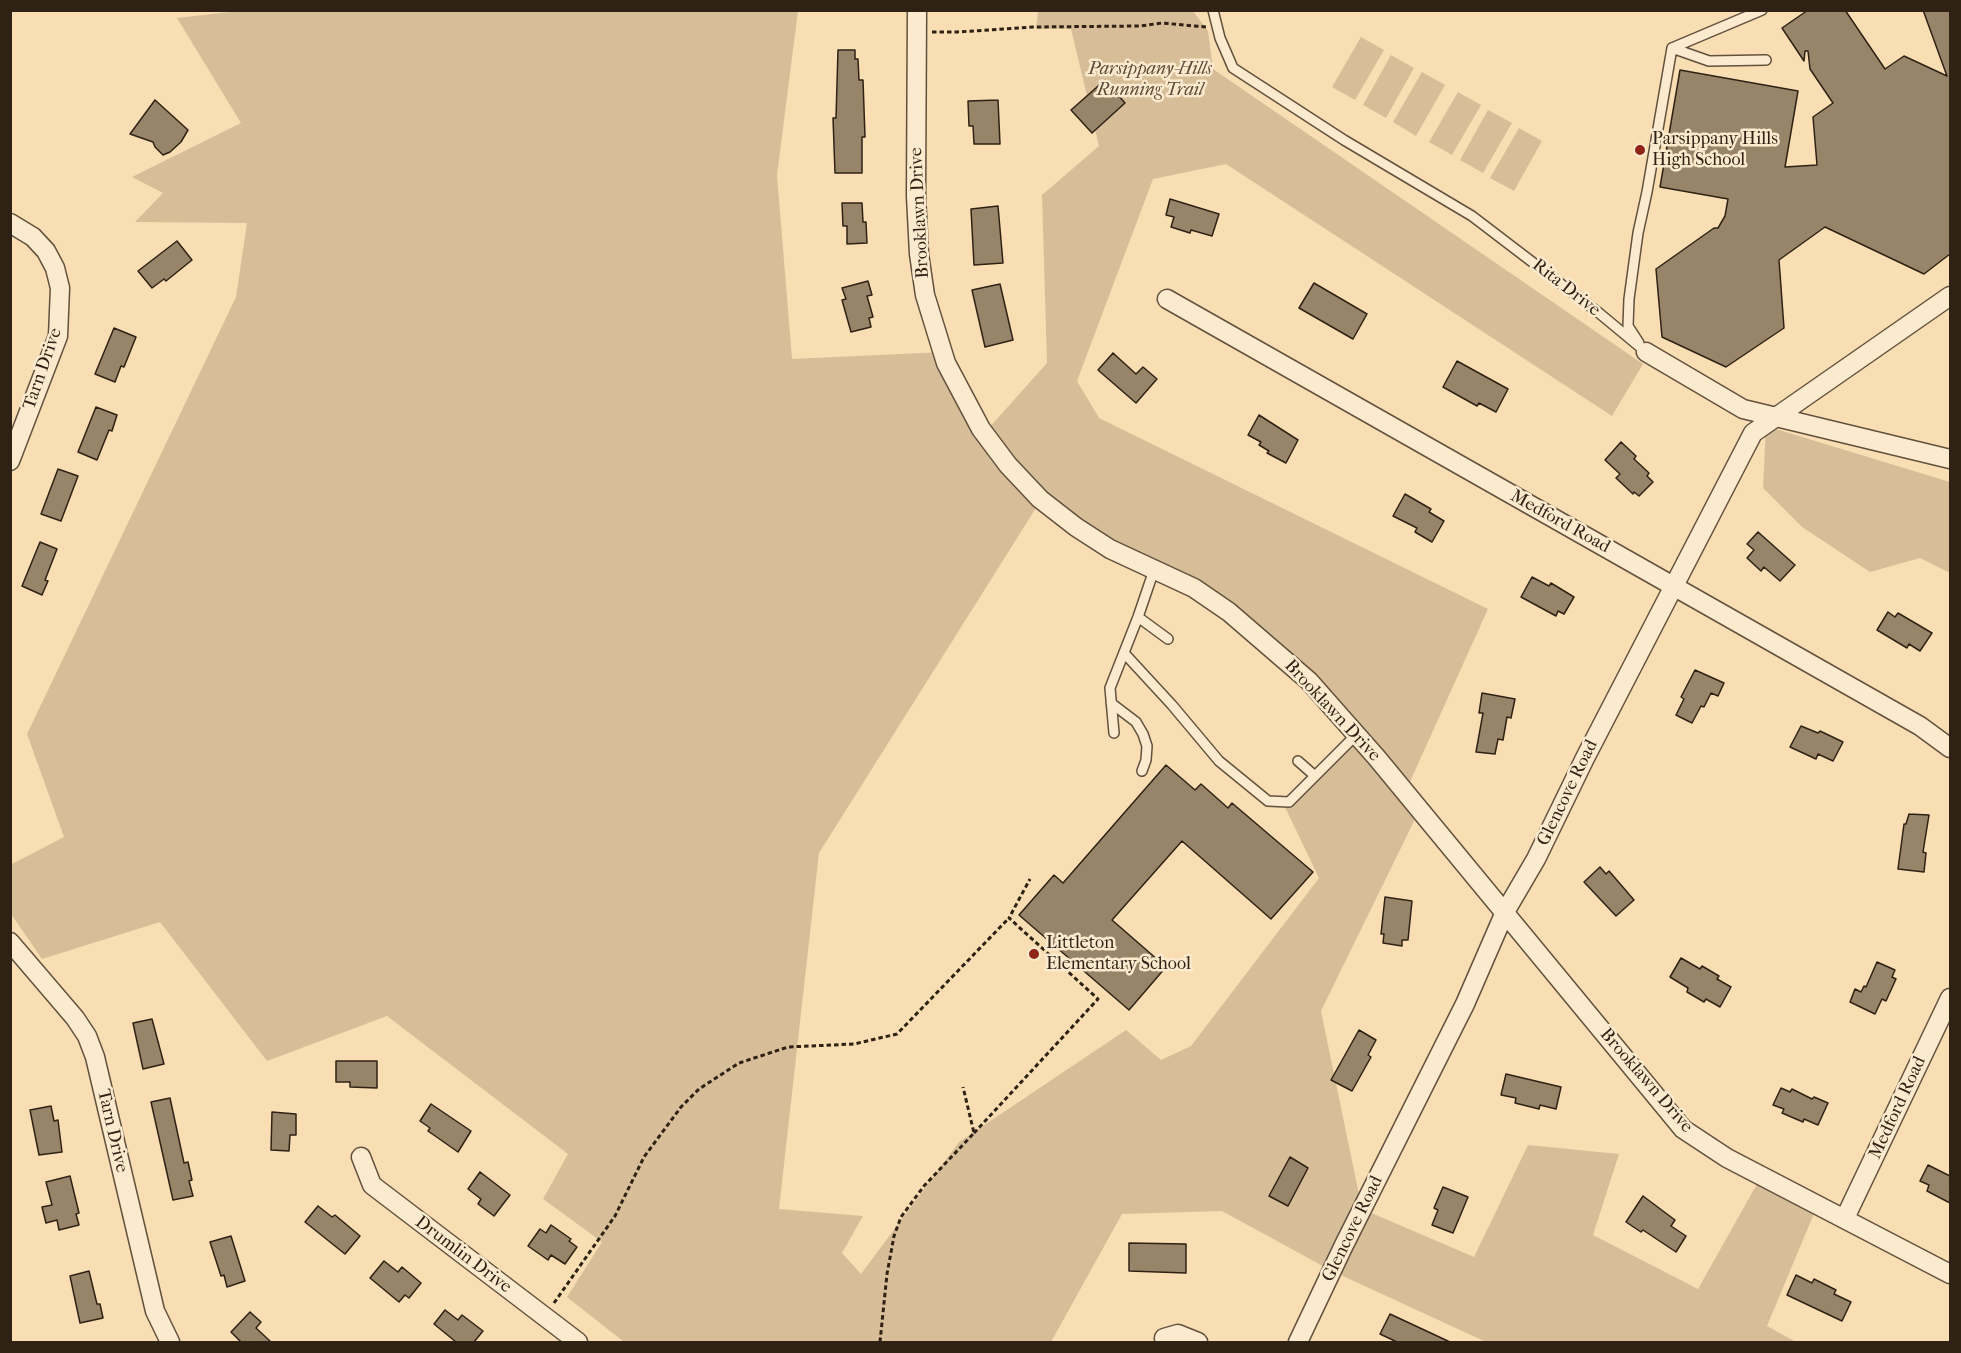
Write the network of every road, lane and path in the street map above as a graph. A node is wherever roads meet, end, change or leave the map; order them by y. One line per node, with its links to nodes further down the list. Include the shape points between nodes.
1 (917, 10): 5 (street, Brooklawn Drive)
2 (1212, 10): 4 (lane, Rita Drive)
3 (1762, 10): 6 (lane)
4 (1217, 28): 5 (path, via 1162,23); 11 (lane, Rita Drive, via 1233,68 1472,216)
5 (917, 32): 15 (street, Brooklawn Drive, via 919,254 925,295 946,363 981,429 1040,499 1110,549)
6 (1672, 48): 7 (lane, via 1709,61); 11 (lane, via 1629,299 1628,326)
7 (1766, 60)
8 (10, 223): 14 (street, Tarn Drive, via 33,237 46,251 60,288 58,336)
9 (1950, 296): 12 (street)
10 (1167, 299): 16 (street, Medford Road)
11 (1646, 352): 12 (street, Rita Drive, via 1743,409)
12 (1776, 417): 13 (street); 16 (street, Glencove Road, via 1753,434)
13 (1950, 459)
14 (10, 461)
15 (1154, 570): 17 (lane); 22 (street, Brooklawn Drive, via 1194,588 1247,626 1309,681)
16 (1673, 586): 23 (street, Medford Road, via 1920,726); 28 (street, Glencove Road)
17 (1138, 617): 18 (lane); 19 (lane)
18 (1168, 639)
19 (1125, 654): 20 (lane, via 1110,688); 26 (lane, via 1219,761 1268,801 1289,802)
20 (1111, 703): 21 (lane); 25 (lane, via 1136,722 1143,734 1147,746)
21 (1114, 733)
22 (1357, 735): 26 (lane); 28 (street, Brooklawn Drive)
23 (1950, 748)
24 (1298, 761): 26 (lane)
25 (1142, 771)
26 (1315, 776)
27 (1030, 879): 29 (path)
28 (1505, 912): 35 (street, Brooklawn Drive, via 1683,1129 1727,1158); 43 (street, Glencove Road, via 1465,1004)
29 (1009, 918): 33 (path, via 1098,999); 37 (path, via 897,1034 854,1044 788,1047 739,1063 699,1089 644,1157 615,1216)
30 (10, 942): 39 (street, Tarn Drive, via 87,1036 155,1311)
31 (1950, 998): 35 (street, Medford Road)
32 (963, 1087): 33 (path)
33 (974, 1133): 41 (path, via 901,1217 887,1274)
34 (361, 1157): 37 (street, Drumlin Drive, via 372,1185)
35 (1845, 1218): 36 (street, Brooklawn Drive)
36 (1950, 1274)
37 (544, 1317): 40 (street, Drumlin Drive)
38 (1164, 1338): 42 (street, via 1178,1334)
39 (170, 1342)
40 (578, 1342)
41 (880, 1342)
42 (1198, 1342)
43 (1298, 1342)

